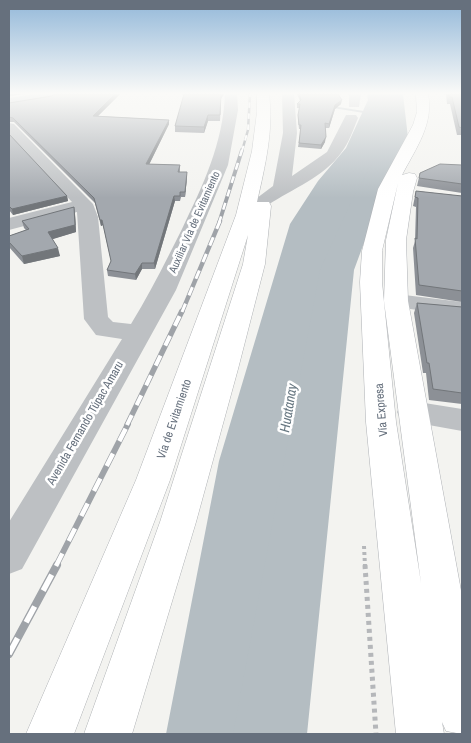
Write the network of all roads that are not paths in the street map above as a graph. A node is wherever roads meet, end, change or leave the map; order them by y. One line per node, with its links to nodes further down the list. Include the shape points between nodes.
1 (12, 129): 11 (street)
2 (227, 129): 13 (street, Auxiliar Via de Evitamiento, via 220,165)
3 (262, 129): 22 (main road, Vía de Evitamiento, via 245,214 153,480)
4 (281, 129): 9 (main road)
5 (283, 129): 9 (street)
6 (344, 129): 10 (street, via 337,149 329,159)
7 (418, 129): 25 (main road, Vía Expresa, via 387,189 372,251 371,282 382,422)
8 (435, 129): 14 (main road, via 396,240)
9 (282, 132): 10 (main road)
10 (272, 194): 20 (main road, via 178,522)
11 (84, 204): 12 (street); 16 (street, via 88,217 96,319 105,329)
12 (9, 224)
13 (164, 290): 16 (street, Avenida Fernando Túpac Amaru)
14 (396, 301): 15 (street); 17 (main road)
15 (462, 309)
16 (137, 333): 19 (street, Avenida Fernando Túpac Amaru)
17 (412, 412): 18 (street); 21 (main road)
18 (462, 420)
19 (9, 556)
20 (130, 670): 23 (main road); 24 (main road)
21 (462, 715)
22 (50, 734)
23 (108, 734)
24 (117, 734)
25 (420, 734)

